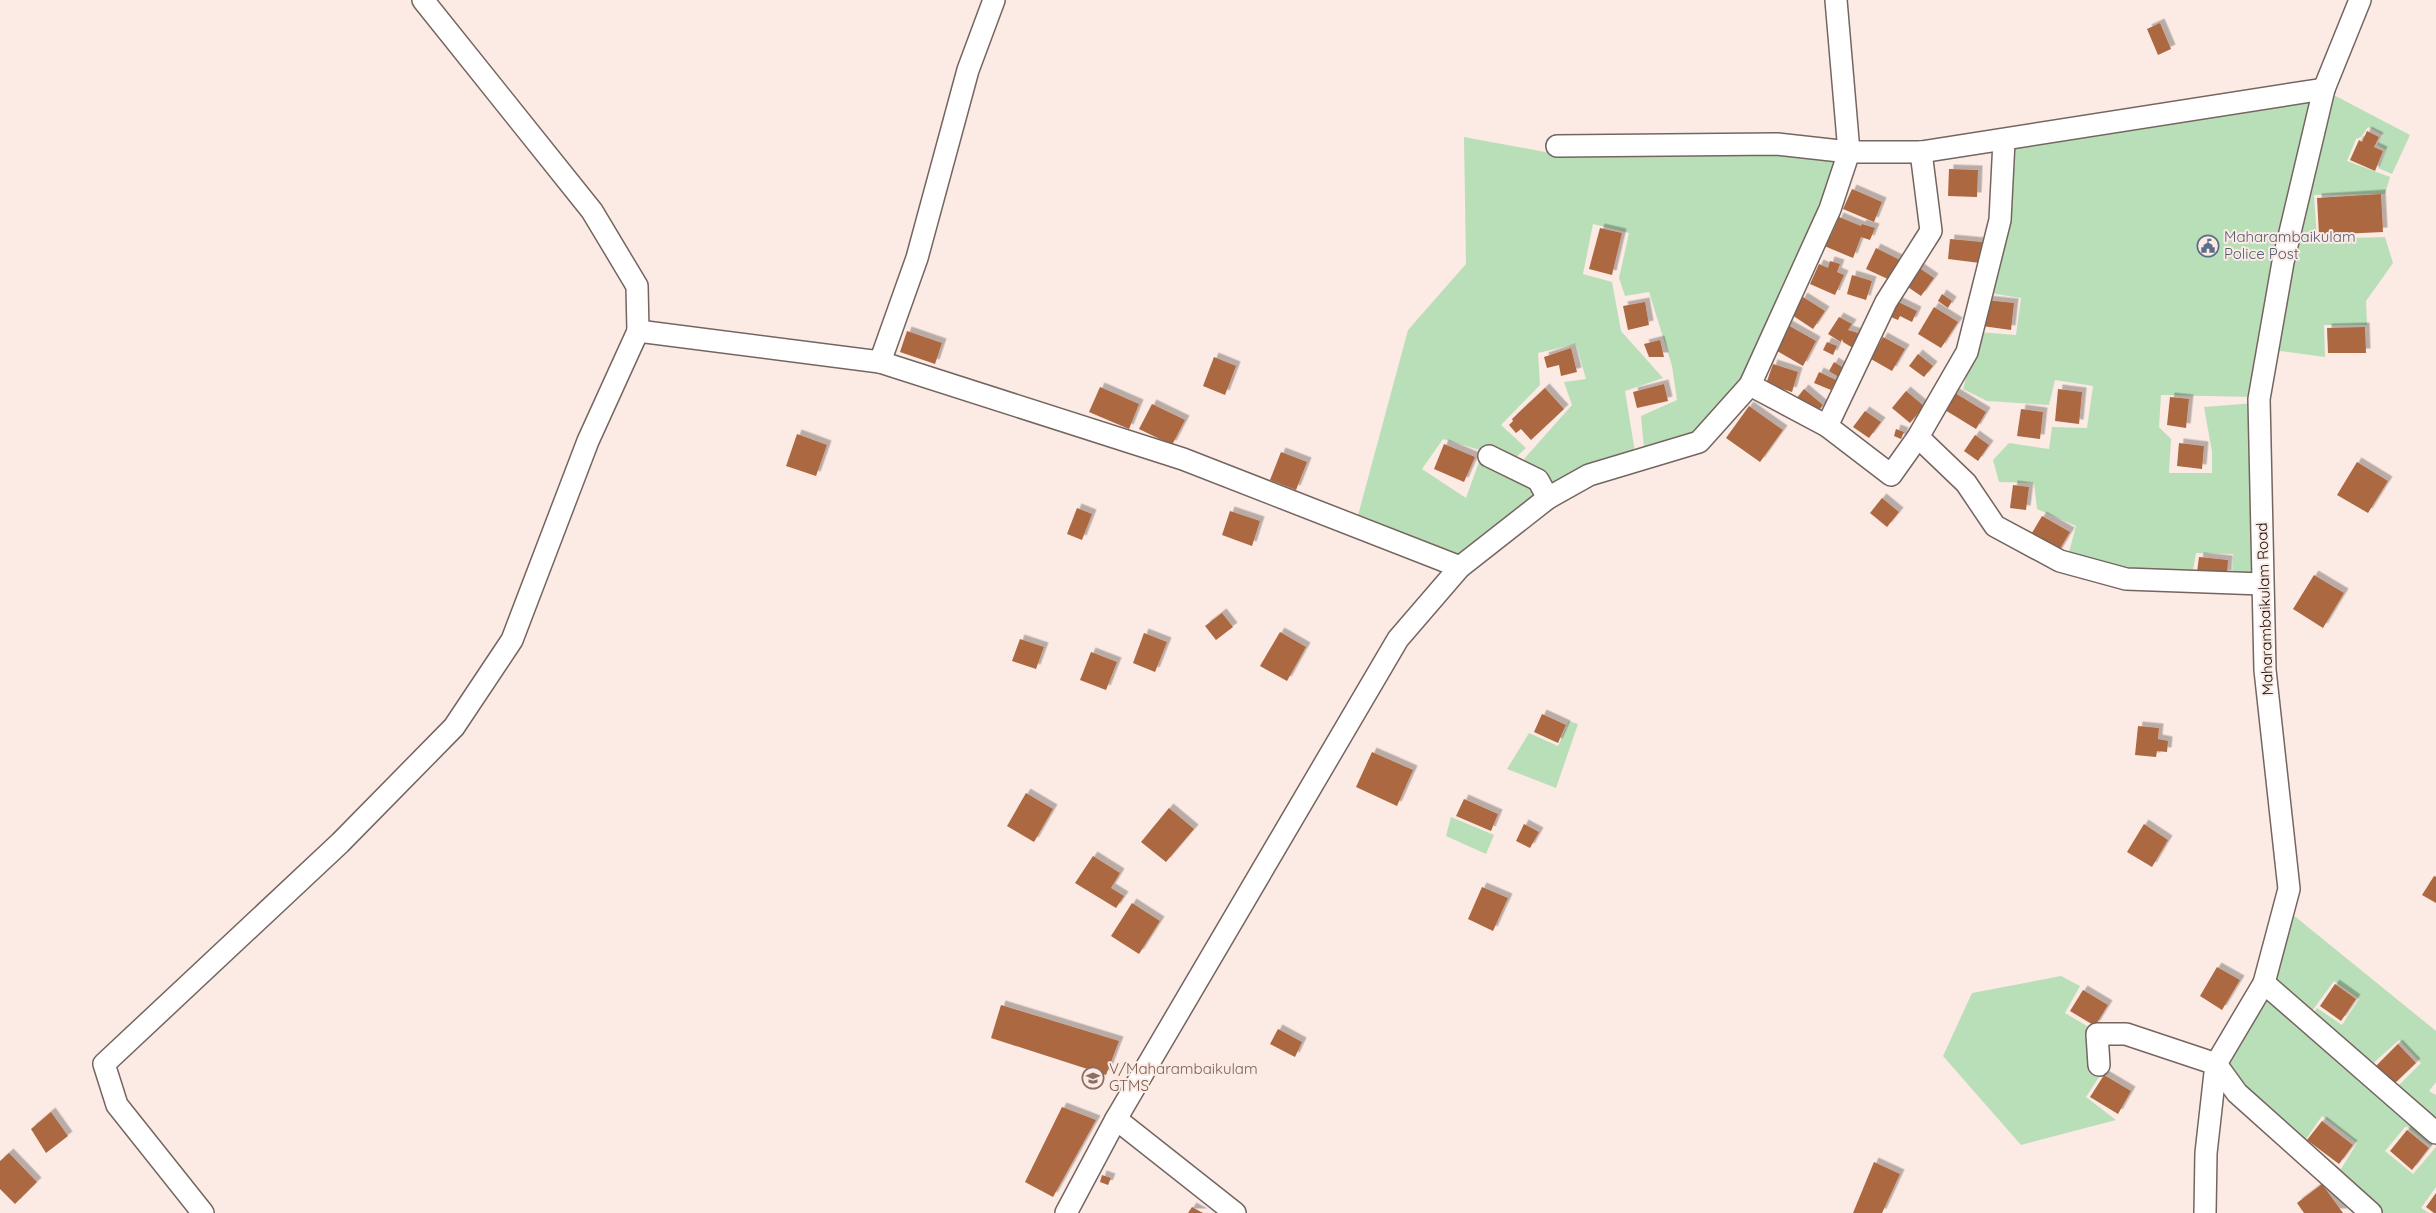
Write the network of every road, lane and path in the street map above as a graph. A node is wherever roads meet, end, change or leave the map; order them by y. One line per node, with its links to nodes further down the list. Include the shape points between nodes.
1 (423, 0): 10 (street, via 592,211 637,286)
2 (994, 0): 11 (street, via 968,70 917,258)
3 (1836, 0): 8 (street)
4 (2360, 0): 5 (street, Maharambaikulam Road)
5 (2324, 89): 6 (street); 18 (street, Maharambaikulam Road, via 2283,262 2259,399)
6 (2004, 141): 9 (street); 14 (street, via 2000,220 1967,352)
7 (1557, 146): 8 (street, via 1777,144)
8 (1849, 152): 9 (street); 12 (street, via 1830,209)
9 (1920, 152): 13 (street, via 1931,231 1886,302)
10 (638, 331): 11 (street); 24 (street, via 588,441 512,640 454,727 340,843 104,1064 117,1105)
11 (880, 362): 17 (street, via 1183,459)
12 (1750, 385): 13 (street); 16 (street, via 1699,442 1590,475)
13 (1827, 426): 14 (street, via 1890,475)
14 (1918, 437): 18 (street, via 1966,483 1995,526 2060,561 2126,579)
15 (1489, 456): 16 (street, via 1538,480)
16 (1548, 498): 17 (street)
17 (1460, 567): 22 (street, via 1398,639)
18 (2262, 584): 19 (street, Maharambaikulam Road, via 2265,670 2289,890)
19 (2264, 983): 20 (street, Maharambaikulam Road); 23 (street)
20 (2216, 1064): 21 (street, via 2126,1034 2098,1034); 27 (street, Maharambaikulam Road, via 2206,1153); 28 (street, via 2237,1093)
21 (2098, 1065)
22 (1116, 1119): 25 (street); 26 (street)
23 (2436, 1133)
24 (203, 1213)
25 (1066, 1213)
26 (1235, 1213)
27 (2205, 1213)
28 (2371, 1213)

